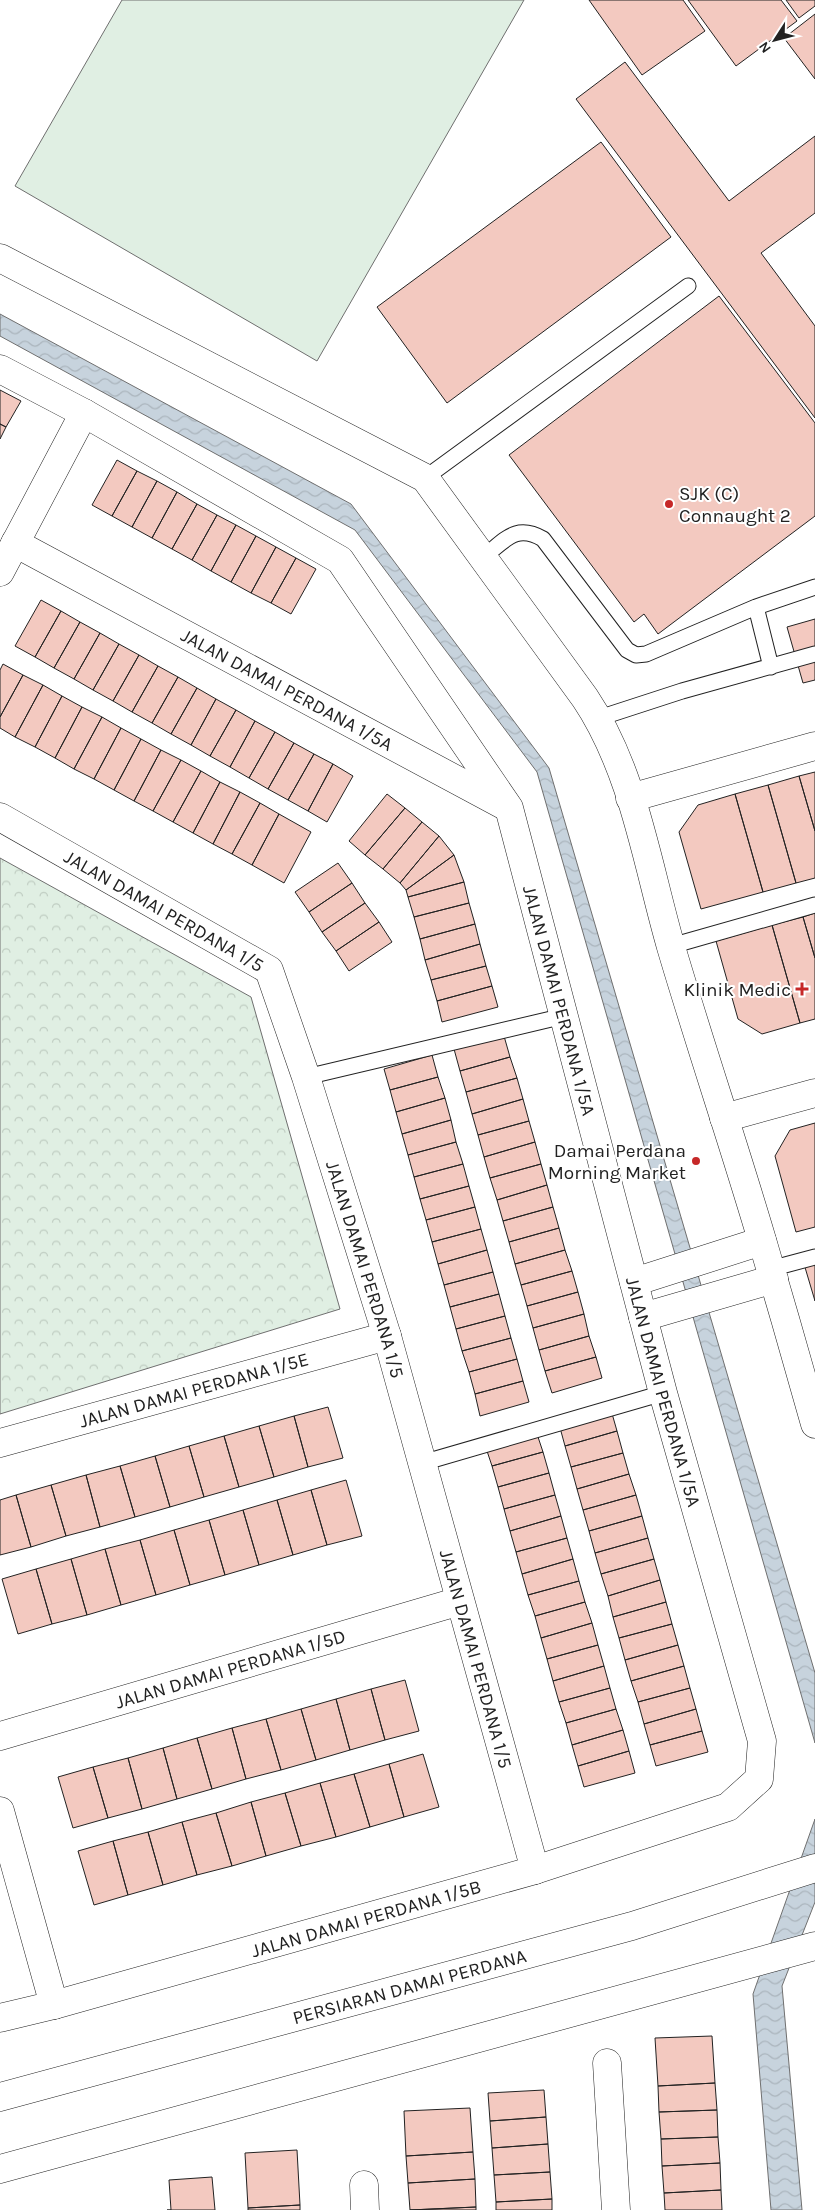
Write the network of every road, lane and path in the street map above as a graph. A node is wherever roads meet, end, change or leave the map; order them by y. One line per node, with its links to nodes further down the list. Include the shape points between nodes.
1 (0, 258): 5 (street)
2 (688, 286): 5 (lane)
3 (0, 369): 4 (street)
4 (84, 413): 6 (street); 16 (street, via 340,560)
5 (425, 478): 7 (street)
6 (15, 543): 8 (street); 16 (street, JALAN DAMAI PERDANA 1/5A)
7 (482, 558): 10 (lane, via 517,532 531,532 543,539 626,650 636,655 646,654); 13 (street)
8 (0, 572)
9 (815, 587): 10 (lane)
10 (756, 607): 12 (lane)
11 (815, 654): 12 (lane)
12 (772, 667): 13 (lane)
13 (599, 718): 15 (street)
14 (815, 746): 15 (street)
15 (630, 798): 19 (street)
16 (509, 808): 20 (street, JALAN DAMAI PERDANA 1/5A)
17 (0, 817): 21 (street, JALAN DAMAI PERDANA 1/5, via 268,970)
18 (815, 905): 19 (lane)
19 (671, 946): 23 (street)
20 (564, 1016): 21 (lane); 27 (street, JALAN DAMAI PERDANA 1/5A)
21 (306, 1077): 29 (street, JALAN DAMAI PERDANA 1/5)
22 (815, 1093): 23 (street)
23 (724, 1118): 24 (street)
24 (762, 1241): 26 (street); 27 (street)
25 (815, 1257): 26 (lane)
26 (772, 1274): 28 (street, via 710,1298); 31 (street)
27 (646, 1278): 28 (street, JALAN DAMAI PERDANA 1/5A)
28 (655, 1313): 30 (street, JALAN DAMAI PERDANA 1/5A)
29 (387, 1336): 32 (street, JALAN DAMAI PERDANA 1/5E); 33 (street, JALAN DAMAI PERDANA 1/5)
30 (664, 1393): 33 (lane); 36 (street, JALAN DAMAI PERDANA 1/5A, via 762,1741 759,1779)
31 (815, 1424)
32 (0, 1443)
33 (422, 1463): 34 (street, JALAN DAMAI PERDANA 1/5)
34 (460, 1600): 35 (street, JALAN DAMAI PERDANA 1/5D); 39 (street, JALAN DAMAI PERDANA 1/5)
35 (0, 1736)
36 (728, 1807): 39 (street, JALAN DAMAI PERDANA 1/5B)
37 (0, 1811): 41 (street)
38 (815, 1868): 44 (street, PERSIARAN DAMAI PERDANA, via 632,1926)
39 (535, 1870): 41 (street, JALAN DAMAI PERDANA 1/5B)
40 (815, 1946): 45 (street)
41 (54, 2005): 42 (street, JALAN DAMAI PERDANA 1/5B)
42 (0, 2018)
43 (607, 2063): 46 (street)
44 (0, 2097)
45 (0, 2169)
46 (616, 2210)

